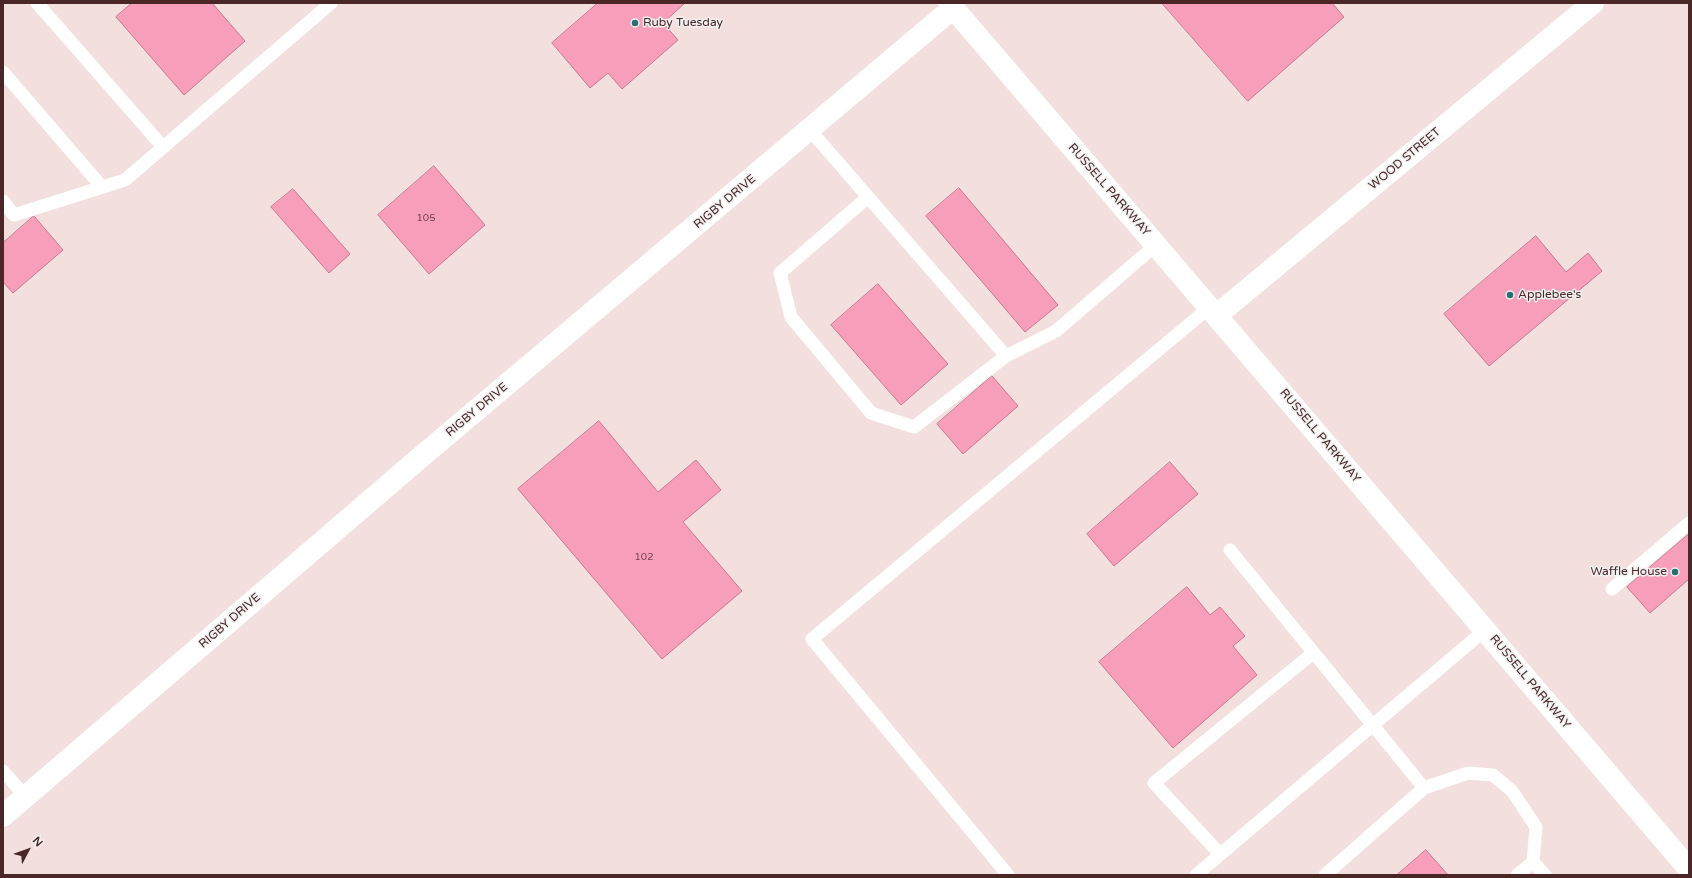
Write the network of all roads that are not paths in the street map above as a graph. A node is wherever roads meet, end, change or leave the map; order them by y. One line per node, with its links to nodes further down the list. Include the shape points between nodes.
1 (37, 3): 7 (lane)
2 (331, 3): 7 (lane)
3 (1593, 3): 12 (street, WOOD STREET)
4 (951, 6): 6 (street, RIGBY DRIVE); 11 (street, RUSSELL PARKWAY)
5 (3, 72): 8 (lane)
6 (810, 130): 9 (lane); 22 (street, RIGBY DRIVE, via 422,456)
7 (163, 147): 8 (lane, via 125,180)
8 (102, 187): 10 (lane, via 14,215)
9 (868, 197): 13 (lane); 13 (lane, via 780,273 791,317 871,412 914,427)
10 (3, 201)
11 (1156, 244): 12 (street, RUSSELL PARKWAY); 13 (lane, via 1056,331)
12 (1213, 311): 17 (street, RUSSELL PARKWAY); 27 (lane, via 812,639)
13 (1006, 356)
14 (1689, 523): 16 (lane)
15 (1230, 550): 18 (lane)
16 (1612, 589)
17 (1485, 630): 19 (lane); 26 (street, RUSSELL PARKWAY)
18 (1313, 653): 19 (lane); 24 (lane, via 1154,783)
19 (1372, 726): 21 (lane); 24 (lane)
20 (3, 771): 22 (lane)
21 (1424, 788): 25 (lane, via 1468,773 1493,775 1512,792 1536,827); 29 (lane)
22 (26, 797): 23 (street, RIGBY DRIVE)
23 (3, 816)
24 (1220, 854): 28 (lane)
25 (1533, 862): 30 (lane); 31 (lane)
26 (1689, 869)
27 (1008, 875)
28 (1196, 875)
29 (1325, 875)
30 (1518, 875)
31 (1545, 875)

